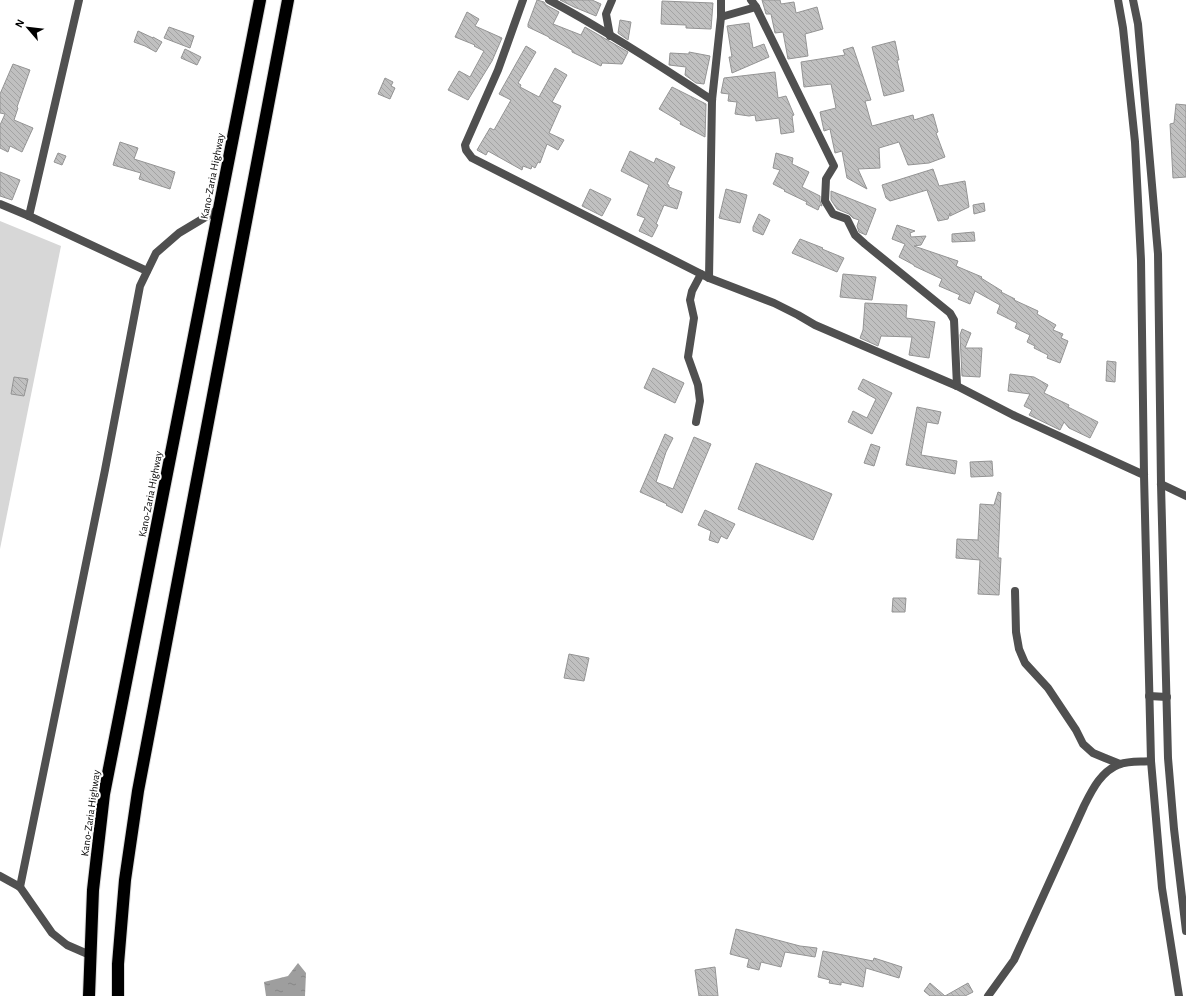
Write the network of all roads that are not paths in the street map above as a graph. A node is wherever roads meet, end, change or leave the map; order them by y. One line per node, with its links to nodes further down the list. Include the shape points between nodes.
1 (79, 0): 17 (street)
2 (260, 0): 16 (highway, Kano-Zaria Highway)
3 (288, 0): 35 (highway, via 138,791 125,880)
4 (523, 0): 19 (street, via 498,70 465,145 468,154)
5 (549, 0): 13 (street)
6 (612, 0): 13 (street, via 606,14)
7 (721, 0): 12 (street)
8 (750, 0): 11 (street)
9 (1118, 0): 22 (street, via 1134,142 1140,244)
10 (1133, 0): 23 (street, via 1138,24 1158,254)
11 (756, 8): 12 (street); 20 (street, via 834,166 826,179 824,201 833,214 847,219 855,235 865,244 950,313 954,320)
12 (721, 17): 14 (street)
13 (610, 36): 14 (street)
14 (712, 100): 19 (street)
15 (0, 204): 17 (street)
16 (219, 209): 18 (street, via 179,233 156,253); 33 (highway, Kano-Zaria Highway, via 104,794 93,890)
17 (29, 216): 18 (street)
18 (147, 271): 31 (street, via 140,286)
19 (705, 276): 20 (street, via 774,303 814,326); 21 (street, via 692,290 690,300 694,318 688,357 694,371 700,401)
20 (957, 386): 22 (street)
21 (696, 422)
22 (1144, 475): 26 (street)
23 (1161, 484): 24 (street); 27 (street)
24 (1186, 496)
25 (1015, 591): 29 (street, via 1016,632 1019,649 1026,662 1048,688 1083,744 1093,753)
26 (1149, 696): 27 (street); 28 (street)
27 (1167, 697): 32 (street, via 1168,758)
28 (1151, 761): 29 (street); 37 (street, via 1162,888)
29 (1120, 764): 36 (street, via 1106,772 1094,786 1014,960)
30 (0, 876): 31 (street)
31 (20, 887): 33 (street, via 52,932 67,945)
32 (1186, 931)
33 (90, 955): 34 (highway, Kano-Zaria Highway)
34 (88, 996)
35 (118, 996)
36 (988, 996)
37 (1179, 996)

